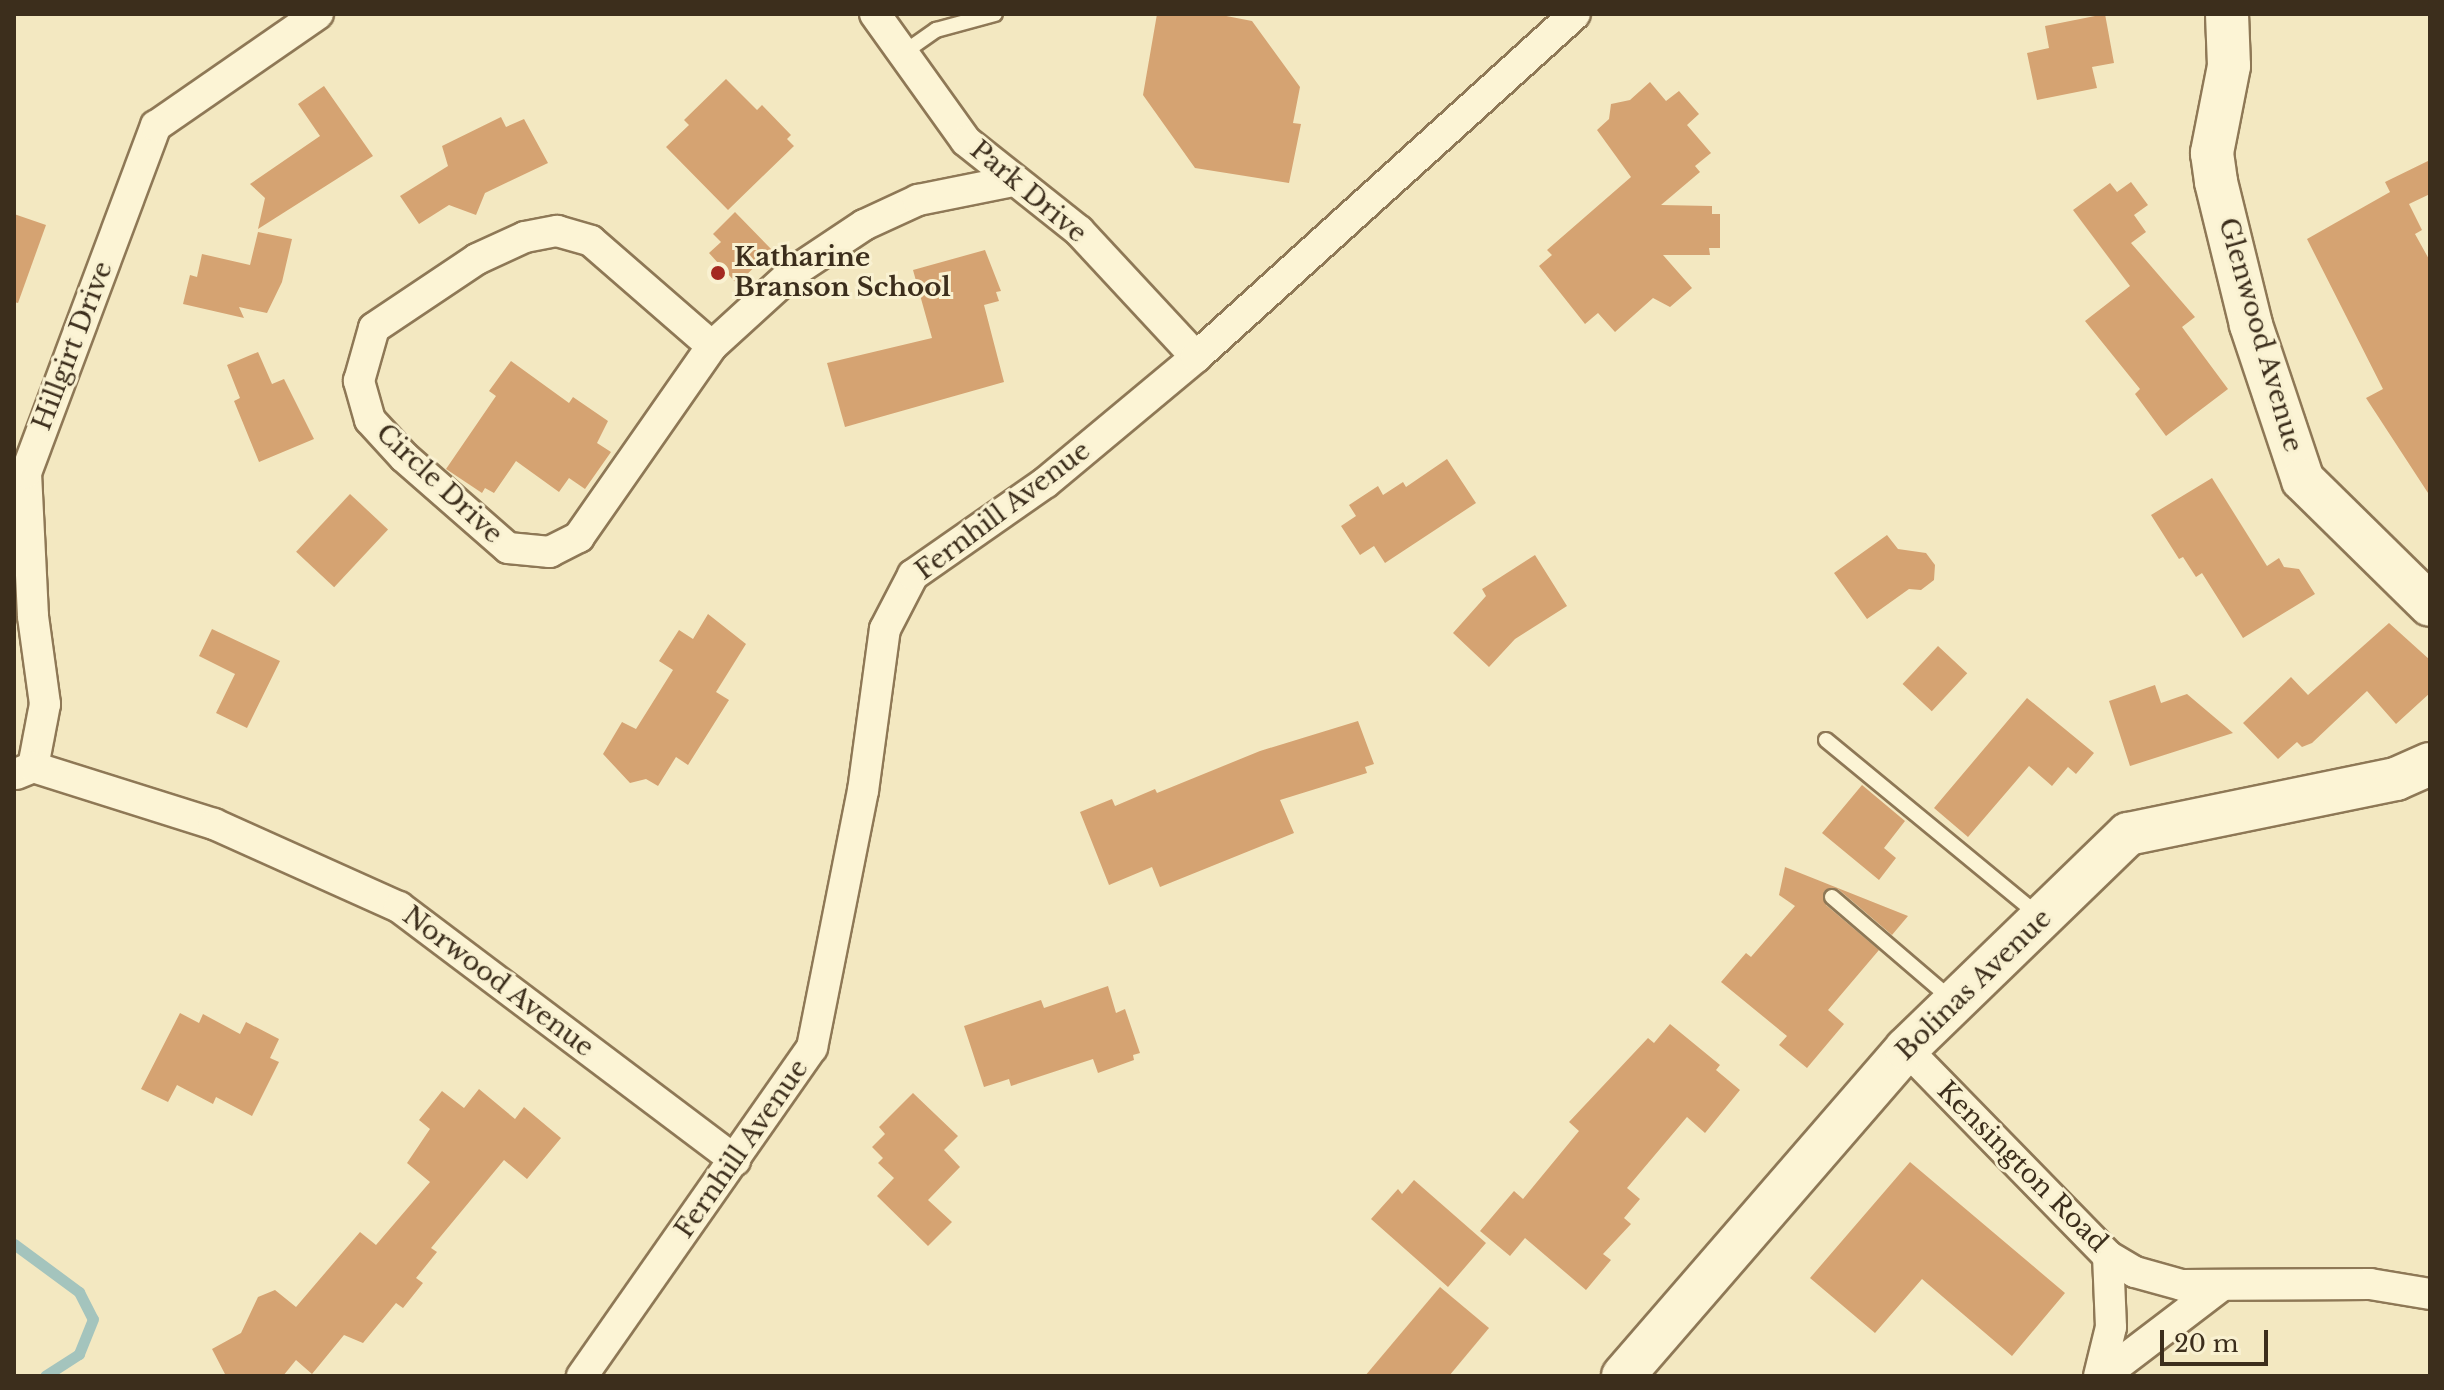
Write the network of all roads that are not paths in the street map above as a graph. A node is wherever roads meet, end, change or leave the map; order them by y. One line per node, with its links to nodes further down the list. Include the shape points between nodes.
1 (318, 14): 13 (street, Hillgirt Drive, via 156,126 26,473 33,616 45,704)
2 (875, 14): 6 (street, Park Drive)
3 (995, 14): 6 (lane, via 936,30)
4 (1575, 14): 9 (street, Fernhill Avenue)
5 (2227, 14): 10 (street, Glenwood Avenue, via 2229,66 2212,153 2216,182 2251,325 2303,480)
6 (906, 51): 7 (street, Park Drive, via 966,141)
7 (1013, 181): 8 (street, Circle Drive, via 918,200 864,225 792,273); 9 (street, Park Drive, via 1079,231)
8 (712, 346): 8 (street, Circle Drive, via 591,241 557,231 525,237 477,259 374,328 359,381 370,420 404,457 508,548 550,552 579,537)
9 (1196, 357): 18 (street, Fernhill Avenue, via 1045,483 913,575 885,629 863,791 812,1048)
10 (2430, 605)
11 (1826, 740): 15 (lane)
12 (2430, 764): 15 (street, Bolinas Avenue, via 2396,779 2128,834)
13 (24, 771): 18 (street, Norwood Avenue, via 214,824 399,907)
14 (1832, 897): 16 (lane)
15 (2042, 918): 16 (street, Bolinas Avenue)
16 (1955, 1002): 17 (street, Bolinas Avenue)
17 (1906, 1049): 19 (street, Kensington Road); 23 (street, Bolinas Avenue)
18 (735, 1160): 22 (street, Fernhill Avenue)
19 (2108, 1256): 20 (street, Kensington Road, via 2158,1280); 24 (street, via 2111,1327)
20 (2220, 1287): 21 (street, Kensington Road, via 2370,1284); 24 (street)
21 (2430, 1294)
22 (582, 1376)
23 (1623, 1376)
24 (2101, 1376)

